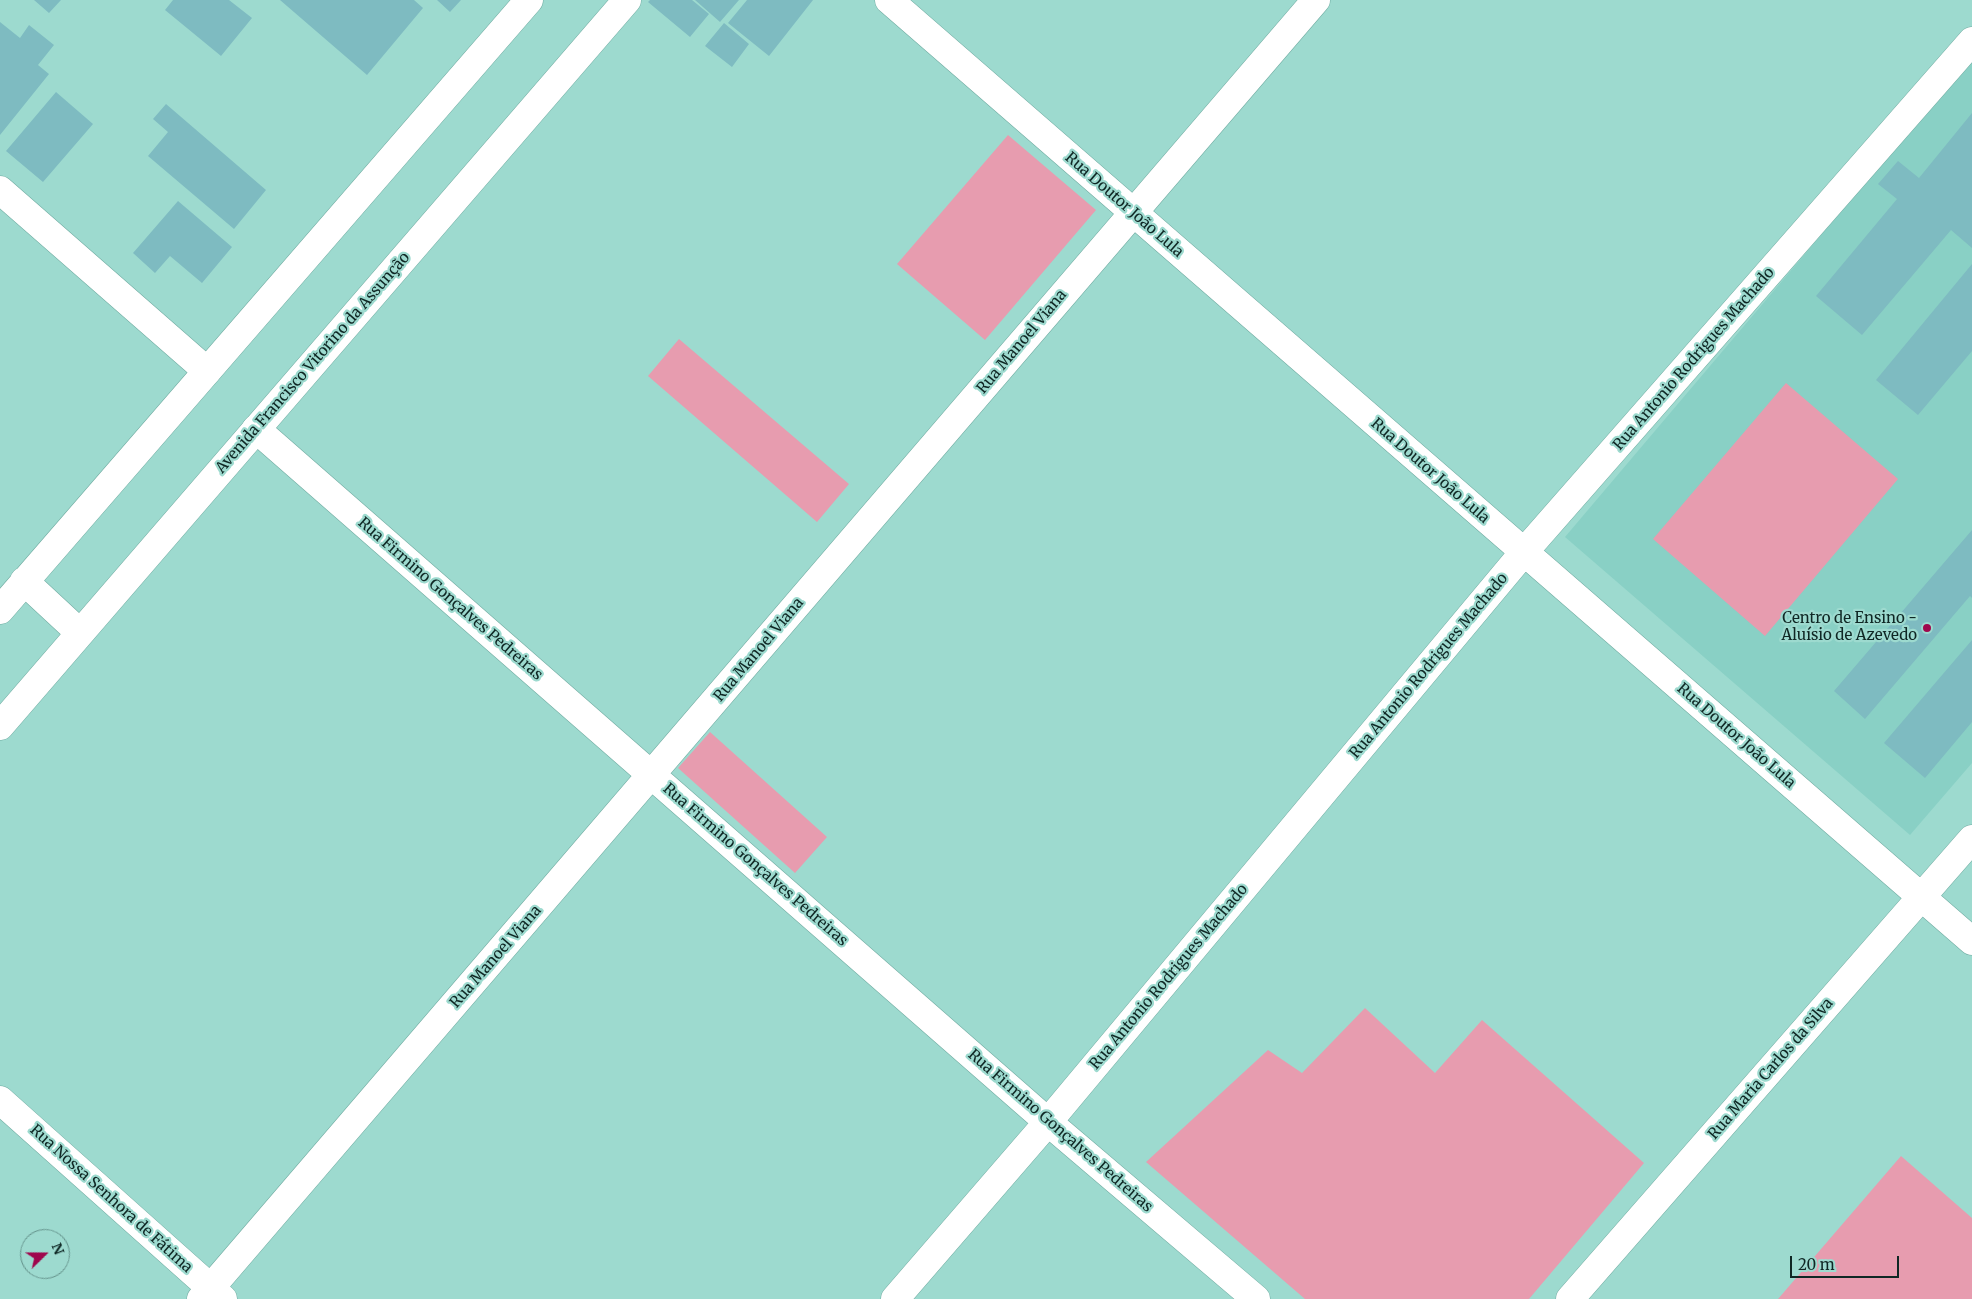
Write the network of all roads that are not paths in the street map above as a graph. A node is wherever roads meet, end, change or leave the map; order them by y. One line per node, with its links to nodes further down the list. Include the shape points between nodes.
1 (529, 0): 8 (street)
2 (627, 0): 9 (street, Avenida Francisco Vitorino da Assunção)
3 (889, 0): 7 (street, Rua Doutor João Lula)
4 (1316, 0): 7 (street, Rua Manoel Viana)
5 (1972, 41): 10 (street, Rua Antonio Rodrigues Machado)
6 (0, 190): 8 (street)
7 (1132, 212): 10 (street, Rua Doutor João Lula); 15 (street, Rua Manoel Viana)
8 (207, 371): 11 (street)
9 (256, 429): 13 (street, Avenida Francisco Vitorino da Assunção); 15 (street, Rua Firmino Gonçalves Pedreiras)
10 (1524, 552): 17 (street, Rua Doutor João Lula); 20 (street, Rua Antonio Rodrigues Machado)
11 (24, 580): 12 (street); 13 (street)
12 (0, 610)
13 (80, 633): 14 (street, Avenida Francisco Vitorino da Assunção)
14 (0, 726)
15 (652, 775): 20 (street, Rua Firmino Gonçalves Pedreiras); 21 (street, Rua Manoel Viana)
16 (1972, 839): 17 (street, Rua Maria Carlos da Silva)
17 (1922, 896): 18 (street, Rua Doutor João Lula); 24 (street, Rua Maria Carlos da Silva)
18 (1972, 941)
19 (0, 1100): 21 (street, Rua Nossa Senhora de Fátima)
20 (1048, 1122): 22 (street, Rua Antonio Rodrigues Machado); 23 (street, Rua Firmino Gonçalves Pedreiras)
21 (211, 1295)
22 (895, 1299)
23 (1256, 1299)
24 (1570, 1299)

